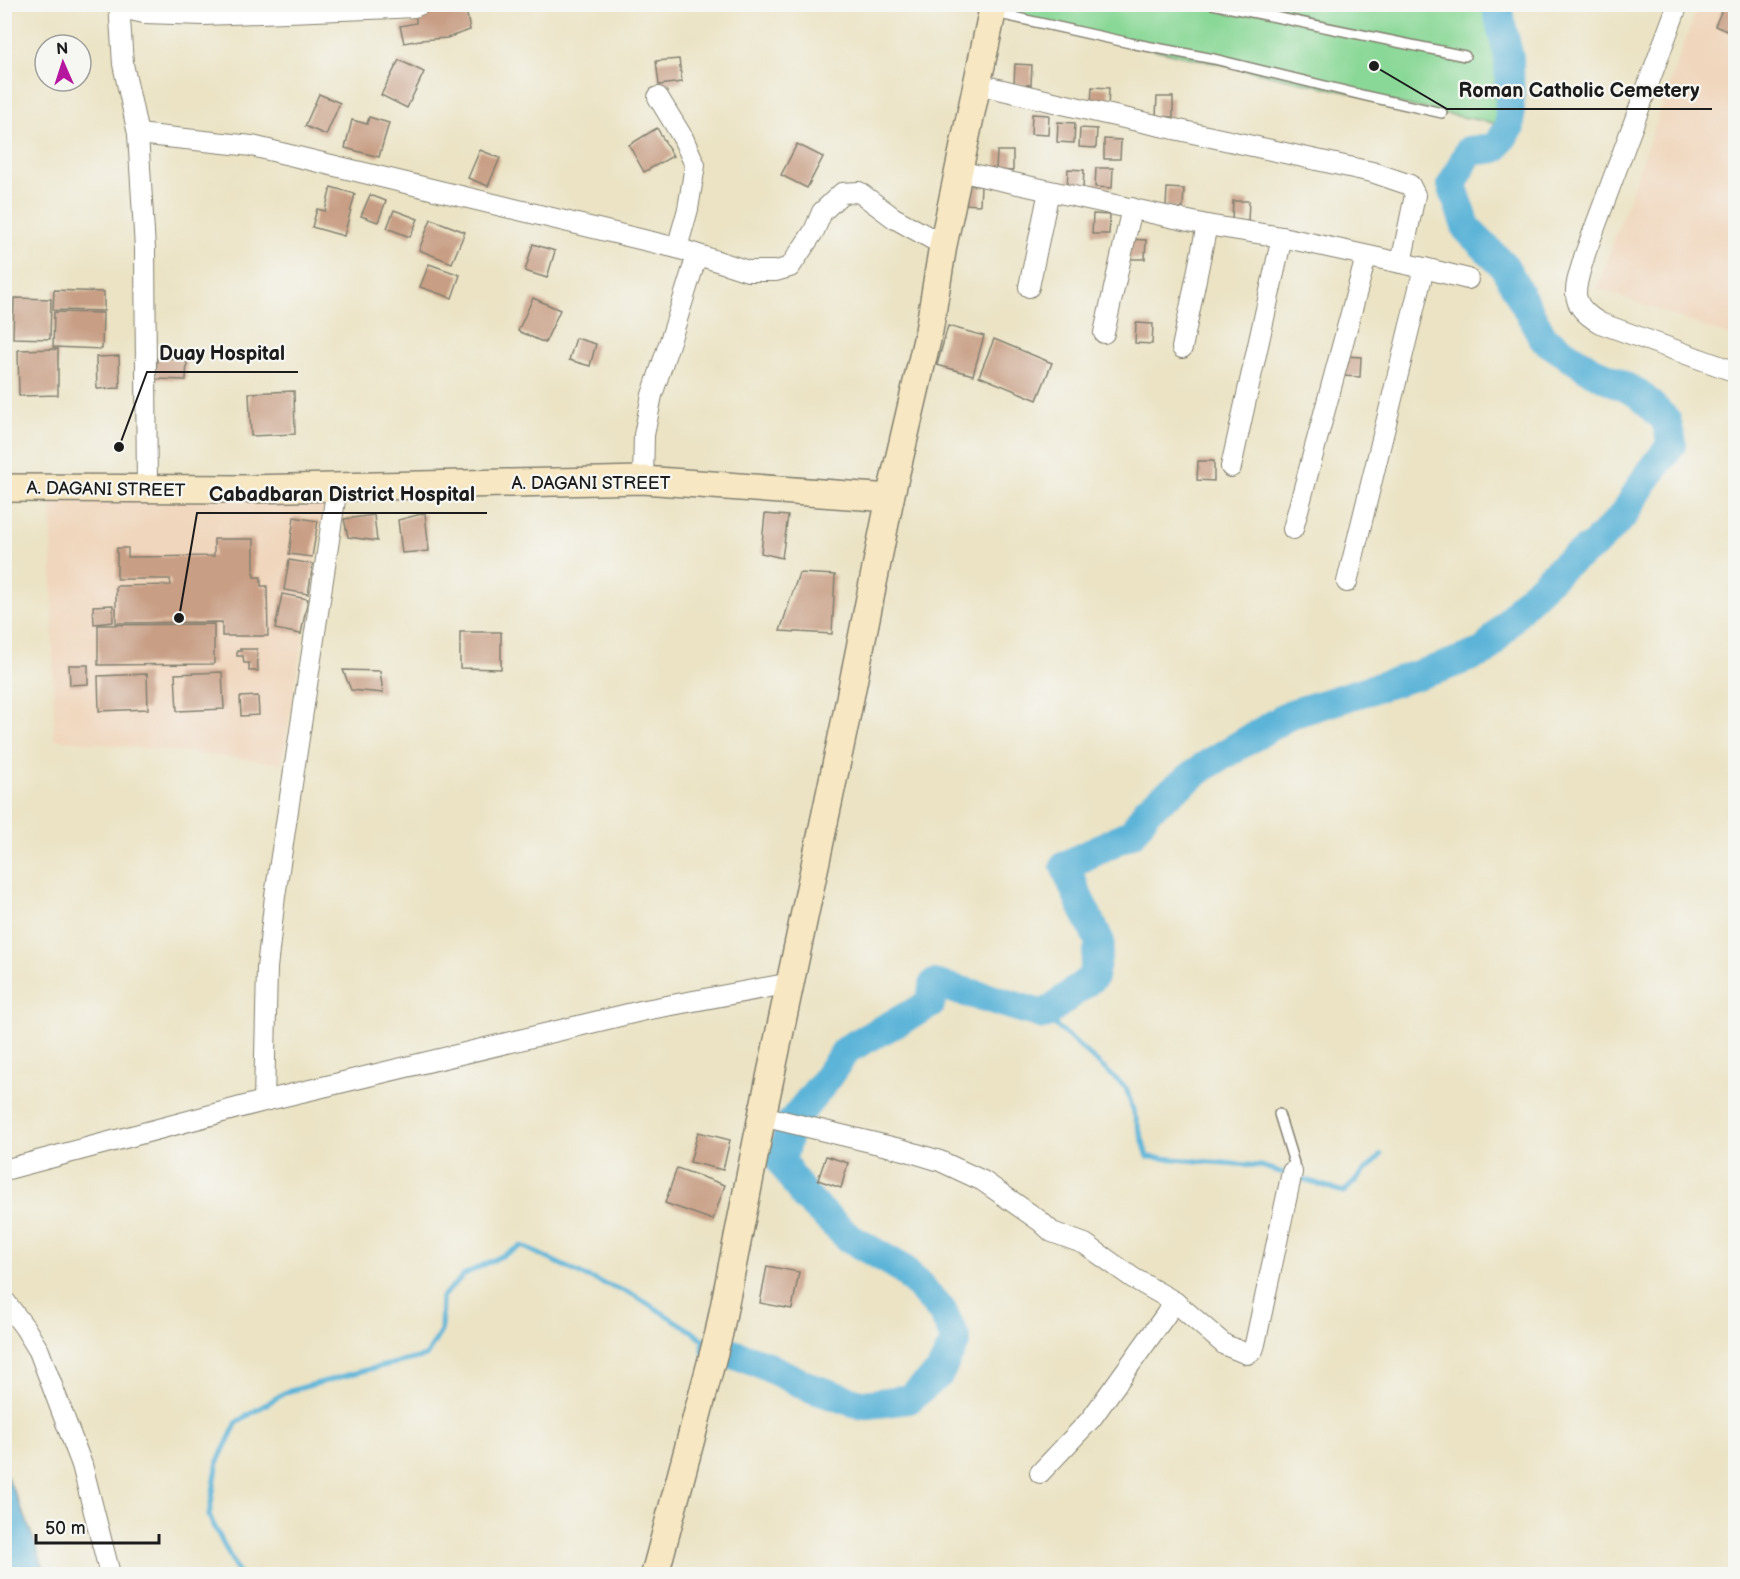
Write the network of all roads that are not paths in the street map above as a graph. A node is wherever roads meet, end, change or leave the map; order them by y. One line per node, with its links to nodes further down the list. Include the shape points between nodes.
1 (421, 4): 6 (street, via 395,8)
2 (1212, 4): 7 (lane)
3 (1678, 4): 27 (street, via 1585,254 1576,286 1578,305 1600,323)
4 (120, 6): 6 (street, via 144,14); 11 (street, via 123,64)
5 (993, 8): 8 (main road); 10 (lane)
6 (206, 10)
7 (1465, 56)
8 (977, 84): 12 (main road); 21 (street, via 1372,172 1410,185 1415,195)
9 (658, 97): 18 (street, via 695,165)
10 (1442, 113)
11 (138, 134): 18 (street, via 252,146); 32 (street, via 145,249)
12 (958, 171): 13 (street); 17 (main road)
13 (1049, 191): 14 (street); 24 (street)
14 (1132, 208): 15 (street); 25 (street)
15 (1207, 225): 16 (street); 26 (street)
16 (1282, 237): 20 (street); 28 (street)
17 (943, 245): 19 (street, via 894,218 859,192 851,192 842,193 822,212 790,267 748,271); 33 (main road, via 929,331)
18 (677, 248): 19 (street)
19 (697, 255): 29 (street, via 652,395 644,435)
20 (1366, 256): 21 (street); 34 (street)
21 (1401, 263): 22 (street)
22 (1424, 268): 23 (street); 35 (street)
23 (1468, 279)
24 (1029, 287)
25 (1104, 333)
26 (1182, 348)
27 (1736, 372)
28 (1231, 467)
29 (643, 480): 31 (main road, A. DAGANI STREET); 33 (main road, A. DAGANI STREET)
30 (4, 488): 32 (main road, A. DAGANI STREET)
31 (337, 488): 32 (main road, A. DAGANI STREET); 37 (street, via 275,896 267,968)
32 (147, 490)
33 (890, 498): 36 (main road)
34 (1293, 529)
35 (1347, 582)
36 (791, 983): 37 (street, via 645,1010); 39 (main road)
37 (264, 1101): 40 (street)
38 (1279, 1114): 41 (lane, via 1294,1163)
39 (776, 1119): 43 (street, via 940,1161 983,1181 1052,1232 1085,1244); 45 (main road)
40 (4, 1170)
41 (1291, 1180): 43 (street, via 1253,1350 1247,1354 1225,1345)
42 (4, 1300): 46 (street, via 39,1351 82,1465)
43 (1175, 1302): 44 (street, via 1091,1419)
44 (1040, 1473)
45 (658, 1572)
46 (110, 1575)

